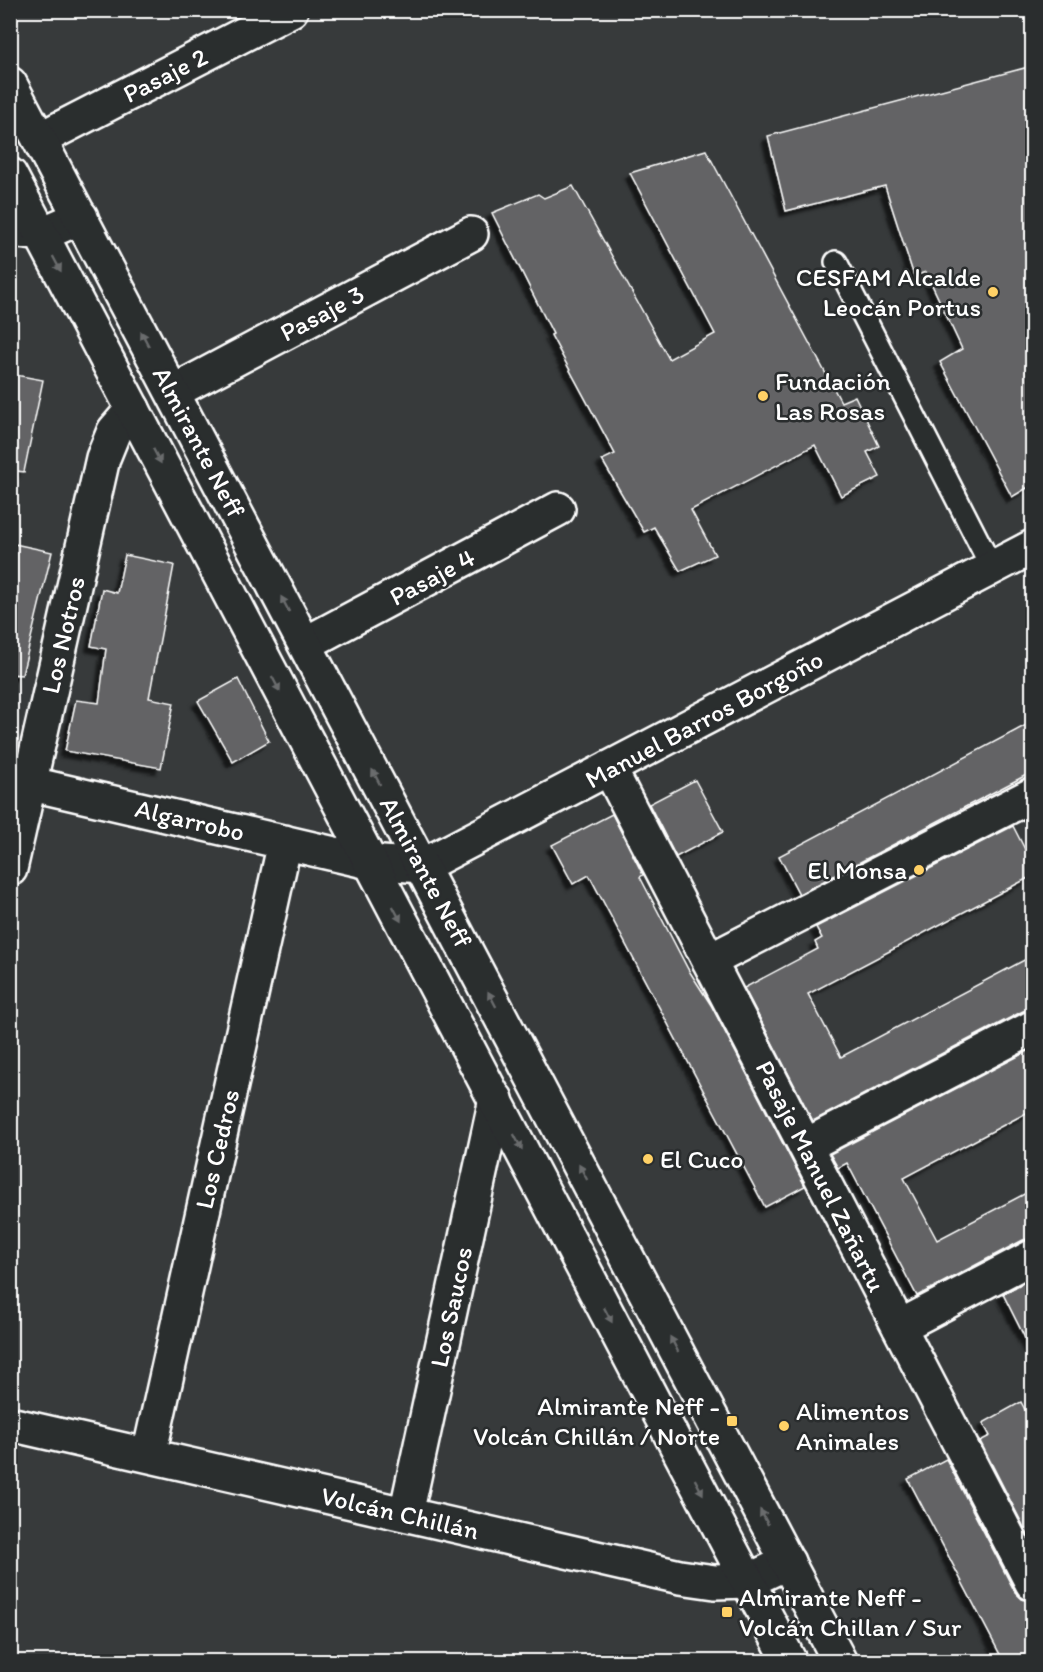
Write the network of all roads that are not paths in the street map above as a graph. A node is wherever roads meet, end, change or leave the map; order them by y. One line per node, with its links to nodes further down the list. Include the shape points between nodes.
1 (291, 10): 3 (street, Pasaje 2)
2 (10, 84): 3 (street, Almirante Neff)
3 (40, 139): 5 (street, Almirante Neff)
4 (10, 175): 6 (street, Almirante Neff)
5 (81, 217): 6 (street); 9 (street, Almirante Neff, one-way to 5)
6 (26, 232): 10 (street, Almirante Neff, one-way to 10)
7 (471, 234): 9 (street, Pasaje 3)
8 (836, 262): 13 (lane)
9 (173, 392): 14 (street, Almirante Neff, one-way to 9)
10 (133, 410): 16 (street, Los Notros, via 114,430 103,458); 19 (street, Almirante Neff, one-way to 19)
11 (558, 509): 14 (street, Pasaje 4)
12 (1032, 547): 13 (street, Manuel Barros Borgoño)
13 (992, 568): 15 (street, Manuel Barros Borgoño)
14 (305, 644): 20 (street, Almirante Neff, one-way to 14)
15 (609, 768): 20 (street, Manuel Barros Borgoño); 22 (street, Pasaje Manuel Zañartu)
16 (20, 781): 18 (street, Algarrobo); 21 (street, Los Notros)
17 (1032, 795): 22 (street)
18 (285, 842): 19 (street, Algarrobo); 29 (street, Los Cedros)
19 (369, 862): 20 (street); 24 (street, Almirante Neff, one-way to 24)
20 (422, 866): 31 (street, Almirante Neff, one-way to 20)
21 (10, 868)
22 (709, 961): 25 (street, Pasaje Manuel Zañartu)
23 (1032, 1028): 25 (street)
24 (496, 1099): 30 (street, Los Saucos); 32 (street, Almirante Neff, one-way to 32)
25 (806, 1146): 27 (street, Pasaje Manuel Zañartu)
26 (1032, 1257): 27 (street)
27 (899, 1327): 33 (street, Pasaje Manuel Zañartu)
28 (10, 1424): 29 (street, Volcán Chillán)
29 (149, 1455): 30 (street, Volcán Chillán)
30 (406, 1514): 32 (street, Volcán Chillán, via 681,1577)
31 (788, 1562): 32 (street, Volcán Chillán); 35 (street, Almirante Neff)
32 (748, 1581): 34 (street, Almirante Neff)
33 (1032, 1583)
34 (790, 1662)
35 (840, 1662)

